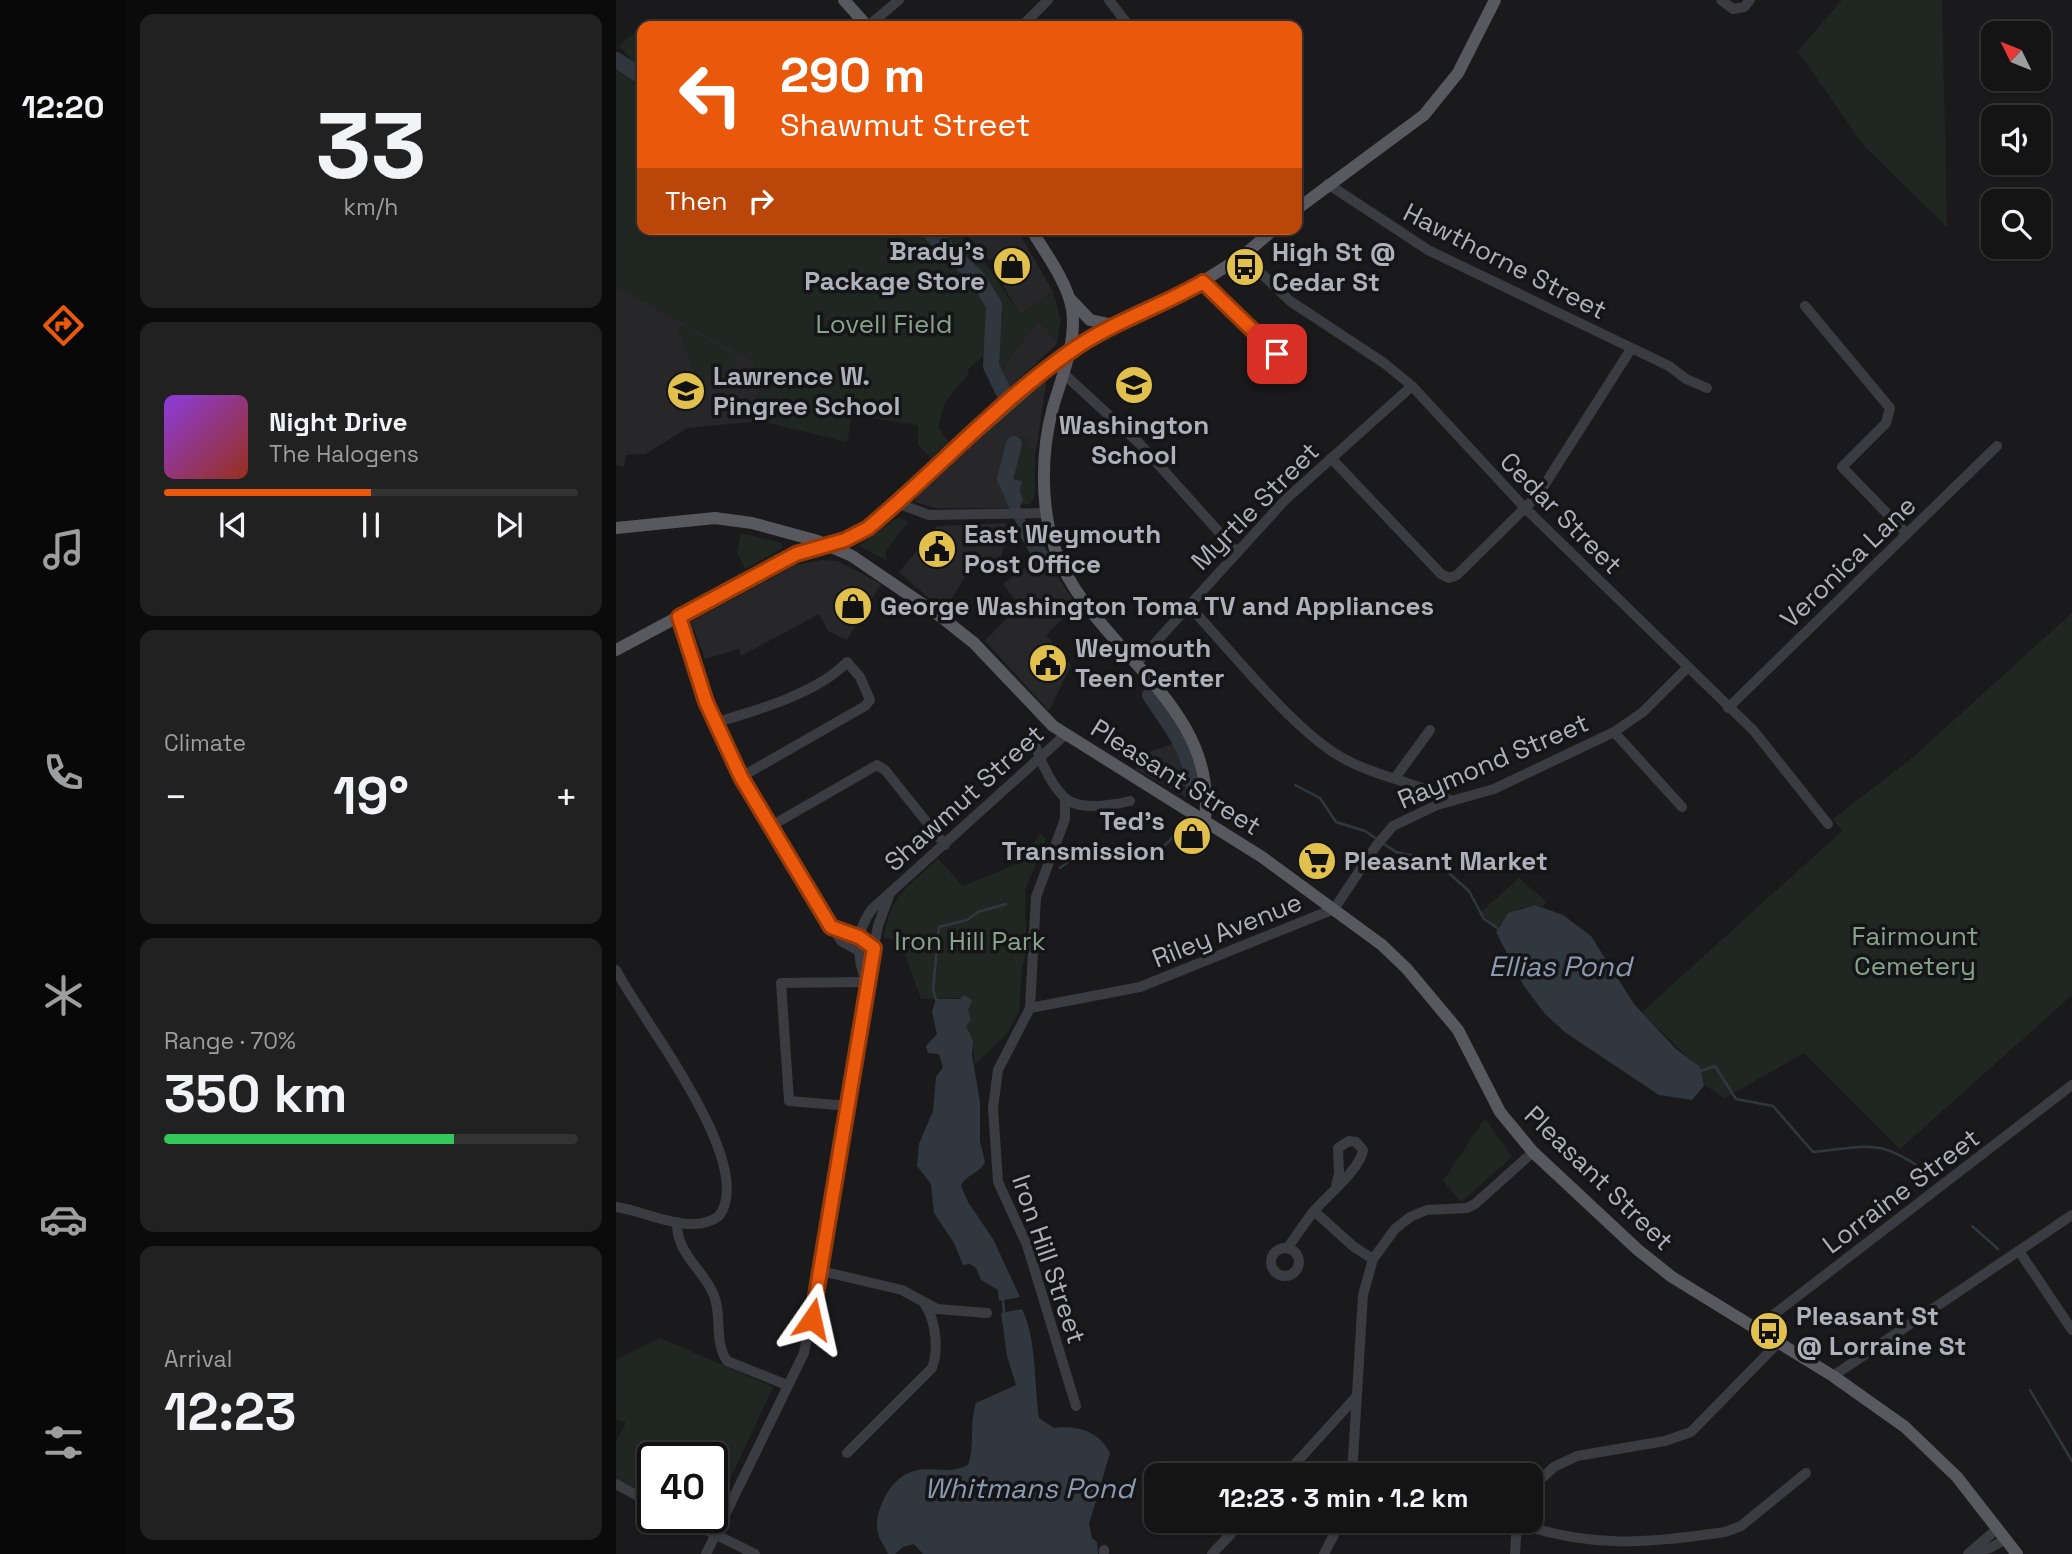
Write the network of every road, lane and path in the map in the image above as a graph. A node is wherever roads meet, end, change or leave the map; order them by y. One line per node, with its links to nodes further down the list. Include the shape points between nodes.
1 (844, 0): 8 (main road)
2 (899, 0): 9 (street)
3 (1048, 0): 10 (street)
4 (1109, 0): 11 (street)
5 (1495, 0): 12 (main road, via 1468,55 1437,100 1405,130)
6 (1721, 0): 7 (street, via 1733,9)
7 (1750, 0)
8 (863, 21)
9 (874, 21)
10 (1027, 21)
11 (1125, 21)
12 (1328, 184): 13 (main road); 21 (street, Hawthorne Street, via 1428,250)
13 (1302, 205)
14 (1034, 235): 18 (main road)
15 (1267, 235): 16 (main road)
16 (1243, 256): 17 (main road); 25 (street, Cedar Street, via 1290,301)
17 (1203, 282): 20 (main road); 23 (street)
18 (1069, 298): 20 (main road, via 1090,320); 22 (main road, via 1073,328)
19 (1805, 306): 33 (street, via 1890,408 1886,424 1842,467)
20 (1114, 324): 22 (main road)
21 (1631, 349): 26 (street, Hawthorne Street); 30 (street)
22 (1068, 353): 24 (main road); 29 (main road)
23 (1285, 363)
24 (1063, 373): 31 (main road, via 1052,410); 35 (street, via 1122,426)
25 (1412, 386): 28 (street, Myrtle Street); 30 (street, Cedar Street)
26 (1707, 388)
27 (1997, 446): 33 (street, Veronica Lane)
28 (1331, 458): 30 (street, via 1449,578); 35 (street, Myrtle Street)
29 (897, 503): 31 (street, via 929,515); 34 (main road, via 860,532)
30 (1526, 509): 40 (street, Cedar Street)
31 (1041, 513): 39 (main road, via 1067,574)
32 (616, 528): 34 (main road, Pleasant Street, via 720,519)
33 (1907, 534): 41 (street, Veronica Lane)
34 (830, 544): 37 (main road, via 796,554); 46 (main road, Pleasant Street, via 883,576 974,643 1036,712)
35 (1236, 551): 36 (street, Myrtle Street)
36 (1188, 605): 39 (street, Myrtle Street); 49 (street, via 1266,690 1331,751)
37 (679, 617): 38 (main road); 42 (street)
38 (616, 650)
39 (1136, 664): 54 (main road, via 1181,718 1192,740 1206,786)
40 (1687, 668): 41 (street, Cedar Street); 44 (street, Raymond Street, via 1643,712)
41 (1728, 708): 55 (street, Cedar Street, via 1754,731)
42 (715, 723): 48 (street); 48 (street, via 830,677 847,662 860,677 870,701)
43 (1430, 730): 49 (street)
44 (1614, 732): 51 (street, Raymond Street, via 1494,789); 53 (street)
45 (1031, 733): 47 (street)
46 (1065, 735): 47 (street, Shawmut Street); 54 (main road, Pleasant Street)
47 (1040, 759): 50 (street); 57 (street, Shawmut Street)
48 (741, 777): 56 (street)
49 (1395, 778): 51 (street)
50 (1065, 798): 52 (street, via 1101,805); 64 (street, Iron Hill Street, via 1065,819 1036,897)
51 (1452, 800): 59 (street, Raymond Street, via 1387,831)
52 (1130, 801)
53 (1682, 807)
54 (1205, 819): 59 (main road, Pleasant Street)
55 (1828, 824)
56 (771, 826): 57 (street, via 877,765); 60 (street, via 841,941)
57 (945, 845): 58 (street, Shawmut Street)
58 (890, 893): 60 (street, Shawmut Street, via 868,915); 61 (street, Shawmut Street)
59 (1334, 909): 64 (street, Riley Avenue, via 1134,989); 67 (main road, Pleasant Street, via 1398,959 1448,1017 1473,1054 1500,1112)
60 (858, 943): 61 (street); 63 (street)
61 (874, 948): 63 (street, Shawmut Street)
62 (616, 970): 72 (street, via 703,1111 724,1171 727,1195 719,1216 706,1223)
63 (867, 982): 66 (street, Shawmut Street); 66 (street, via 781,983 789,1101)
64 (1030, 1008): 85 (street, Iron Hill Street, via 995,1081 996,1171 1004,1201 1027,1245)
65 (2072, 1085): 79 (street, Lorraine Street)
66 (849, 1106): 76 (street, Shawmut Street)
67 (1533, 1152): 75 (street, via 1475,1204 1427,1210 1410,1217); 79 (main road, Pleasant Street, via 1653,1263)
68 (1336, 1186): 70 (street)
69 (616, 1207): 72 (street)
70 (1314, 1211): 73 (street); 75 (street)
71 (2072, 1214): 74 (street)
72 (677, 1222): 83 (street, via 679,1245 716,1300 722,1353 727,1361)
73 (1288, 1247)
74 (2019, 1251): 80 (street); 82 (street)
75 (1373, 1259): 84 (street, via 1365,1280)
76 (821, 1271): 77 (street, via 902,1290); 83 (street, Shawmut Street, via 804,1353)
77 (925, 1305): 78 (street); 86 (street, via 933,1322 932,1368)
78 (987, 1313)
79 (1755, 1329): 81 (main road, Pleasant Street)
80 (2072, 1330)
81 (1778, 1343): 82 (main road, Pleasant Street); 90 (street, via 1691,1432 1577,1456)
82 (1833, 1376): 93 (main road, Pleasant Street, via 1925,1444)
83 (787, 1385): 98 (street, Shawmut Street)
84 (1356, 1398): 87 (street); 88 (street)
85 (1076, 1406)
86 (847, 1452)
87 (1296, 1463)
88 (1353, 1463)
89 (1806, 1473): 94 (street, via 1741,1526 1726,1532 1593,1542)
90 (1543, 1477)
91 (616, 1485): 92 (street)
92 (637, 1496)
93 (1998, 1528): 99 (main road, Pleasant Street); 100 (street)
94 (1543, 1532)
95 (1232, 1533): 103 (street)
96 (1334, 1533): 104 (street)
97 (1516, 1533): 105 (street)
98 (715, 1534): 101 (street, Shawmut Street); 102 (street)
99 (2006, 1539): 100 (street); 106 (main road, Pleasant Street)
100 (1969, 1553)
101 (706, 1554)
102 (755, 1554)
103 (1212, 1554)
104 (1324, 1554)
105 (1515, 1554)
106 (2017, 1554)

